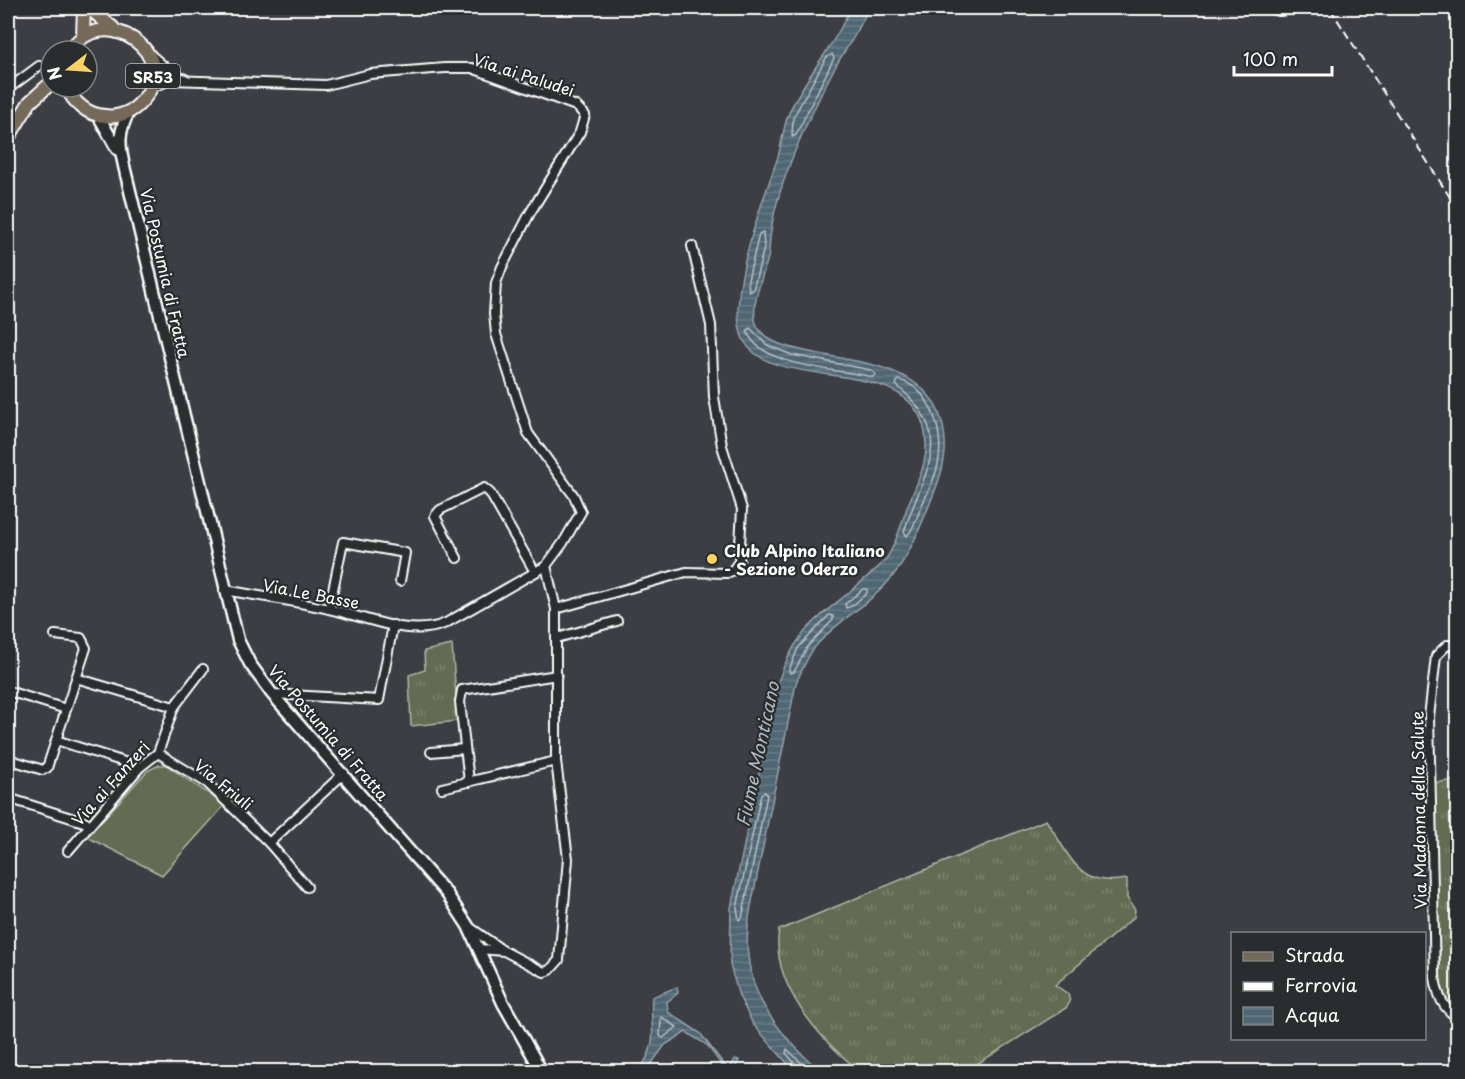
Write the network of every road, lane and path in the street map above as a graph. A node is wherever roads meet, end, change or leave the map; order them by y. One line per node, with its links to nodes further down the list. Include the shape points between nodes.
1 (84, 8): 6 (main road)
2 (89, 8): 5 (main road, SR53)
3 (1268, 8): 4 (street)
4 (1302, 8)
5 (113, 28): 6 (main road); 8 (main road, SR53, via 133,36)
6 (83, 36): 7 (main road)
7 (80, 39)
8 (148, 52): 10 (street, via 174,75); 11 (main road, SR53, via 152,64)
9 (39, 66): 12 (street)
10 (189, 81): 11 (street, Via ai Paludei, via 170,80); 21 (street, Via ai Paludei, via 326,85 370,74 472,68 581,108 585,115 580,132 530,213 496,283 496,334)
11 (150, 88): 16 (main road, SR53)
12 (8, 89)
13 (39, 94): 15 (main road)
14 (74, 100): 15 (main road, via 57,92); 17 (main road, SR53)
15 (30, 102): 18 (main road)
16 (129, 112): 17 (main road, SR53); 19 (main road, Via Postumia di Fratta / SR53, via 119,140)
17 (98, 116): 19 (main road, Via Postumia di Fratta / SR53, via 114,138)
18 (8, 138)
19 (124, 166): 26 (main road, Via Postumia di Fratta / SR53)
20 (692, 246): 28 (street, via 711,325 714,397 722,446 742,509 739,562 727,573 686,572)
21 (515, 393): 23 (street, Via Le Basse, via 528,433 574,496 581,512)
22 (457, 558): 24 (street, via 435,516 483,488 490,493)
23 (546, 566): 24 (street, Via Le Basse); 28 (street)
24 (535, 572): 30 (street, Via Le Basse, via 439,626)
25 (400, 581): 27 (street, via 405,554 343,542)
26 (224, 590): 27 (street, Via Le Basse); 38 (main road, Via Postumia di Fratta / SR53, via 237,640)
27 (329, 609): 30 (street, Via Le Basse)
28 (556, 609): 32 (street)
29 (617, 621): 32 (street)
30 (393, 625): 38 (street, via 379,700)
31 (55, 635): 36 (street, via 85,641)
32 (557, 638): 35 (street)
33 (1458, 645): 59 (street, Via Madonna della Salute, via 1447,645 1436,656 1429,717 1435,978 1439,998)
34 (203, 669): 39 (street, Via ai Fanzeri)
35 (557, 675): 42 (street, via 462,690); 46 (street)
36 (76, 678): 39 (street); 40 (street)
37 (8, 691): 40 (street)
38 (272, 694): 48 (main road, Via Postumia di Fratta / SR53)
39 (174, 707): 44 (street, Via ai Fanzeri)
40 (66, 709): 41 (street)
41 (56, 740): 45 (street, via 43,770); 47 (street)
42 (464, 749): 43 (street); 49 (street)
43 (431, 752)
44 (158, 753): 47 (street, Via ai Fanzeri); 53 (street, Via Friuli, via 207,783)
45 (8, 759)
46 (556, 761): 49 (street); 58 (street, via 568,859 559,960 544,972)
47 (140, 767): 52 (street, Via ai Fanzeri)
48 (344, 773): 53 (street); 56 (main road, Via Postumia di Fratta / SR53, via 447,894)
49 (469, 782): 50 (street)
50 (442, 788)
51 (8, 798): 52 (street)
52 (90, 824): 54 (street, Via ai Fanzeri)
53 (269, 843): 55 (street, Via Friuli)
54 (68, 851)
55 (307, 887)
56 (468, 926): 57 (main road, Via Postumia di Fratta / SR53); 58 (street)
57 (479, 949): 58 (street); 60 (main road, Via Postumia di Fratta / SR53, via 503,1003)
58 (504, 951)
59 (1458, 1017)
60 (542, 1071)

